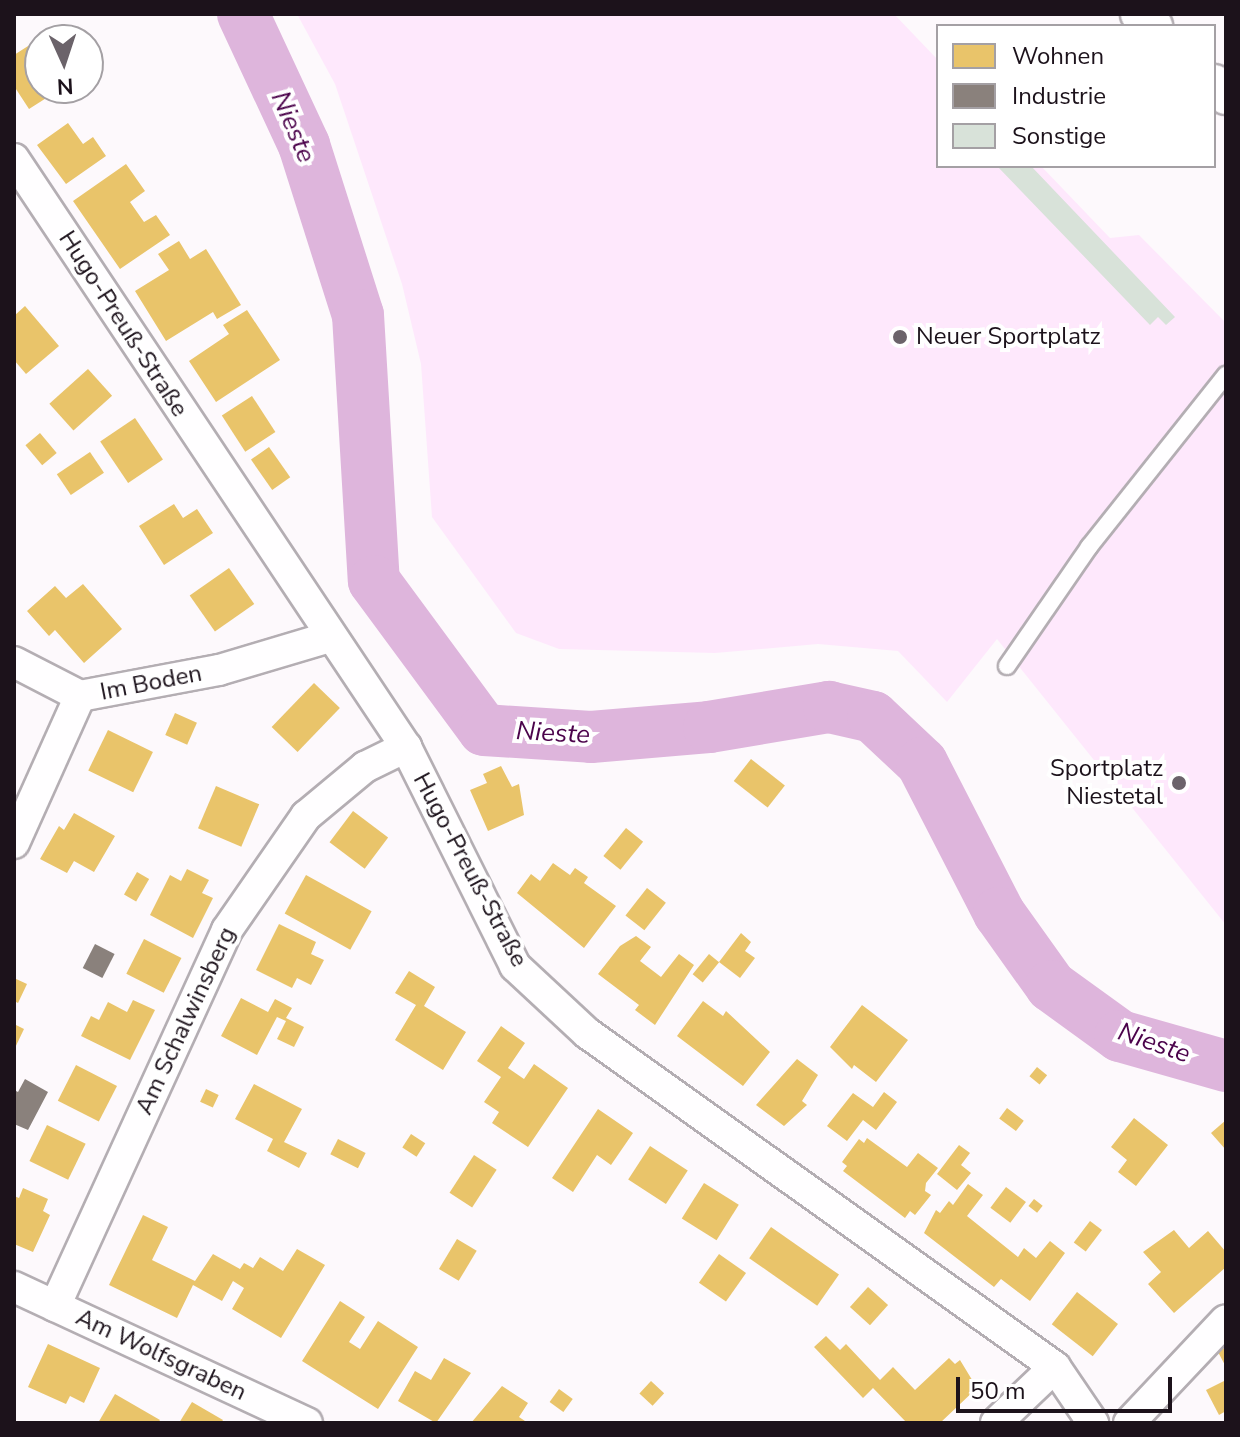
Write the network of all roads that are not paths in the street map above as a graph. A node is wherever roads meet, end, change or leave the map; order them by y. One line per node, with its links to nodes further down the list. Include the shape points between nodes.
1 (14, 159): 3 (street, Hugo-Preuß-Straße)
2 (1226, 375): 5 (lane, via 1089,547)
3 (330, 637): 6 (street, Im Boden, via 219,670); 7 (street, Hugo-Preuß-Straße)
4 (14, 662): 6 (street)
5 (1007, 666)
6 (80, 696): 8 (street, Im Boden)
7 (406, 747): 10 (street, Am Schalwinsberg, via 365,767 306,816 227,930); 12 (street, Hugo-Preuß-Straße, via 515,966 587,1033)
8 (14, 843)
9 (14, 1287): 10 (street, Am Wolfsgraben)
10 (55, 1306): 13 (street, Am Wolfsgraben)
11 (1226, 1320): 16 (street)
12 (1055, 1367): 14 (street); 15 (street, Hugo-Preuß-Straße)
13 (307, 1423)
14 (996, 1423)
15 (1093, 1423)
16 (1129, 1423)

